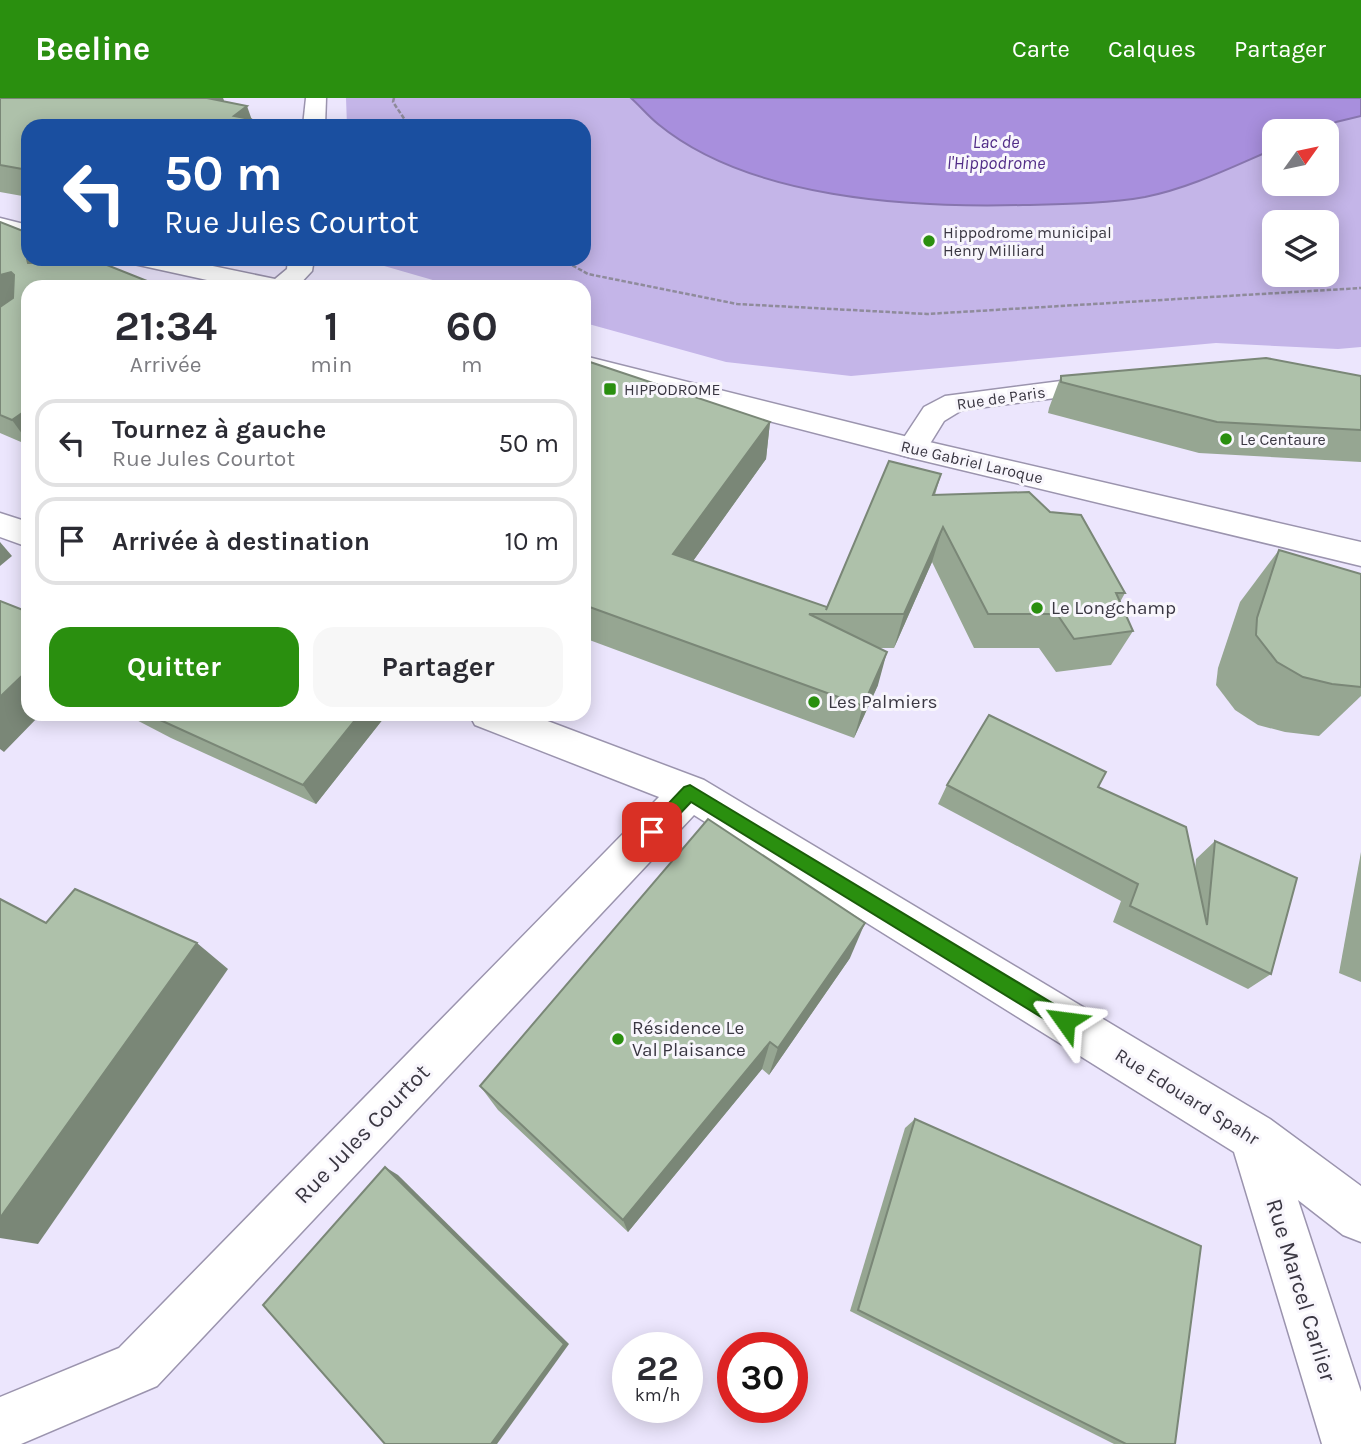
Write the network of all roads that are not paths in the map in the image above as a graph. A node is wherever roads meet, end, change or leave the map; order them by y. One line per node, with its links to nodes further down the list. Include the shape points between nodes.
1 (316, 98): 2 (street)
2 (314, 119)
3 (0, 225): 4 (street)
4 (21, 230)
5 (176, 266): 7 (street)
6 (300, 266): 8 (street)
7 (242, 280)
8 (289, 280)
9 (591, 366): 11 (street, Rue Gabriel Laroque)
10 (1130, 382): 11 (street, Rue de Paris, via 955,402 934,414)
11 (912, 447): 14 (street, Rue Gabriel Laroque)
12 (0, 524): 13 (street)
13 (21, 532)
14 (1361, 554)
15 (506, 721): 16 (street, Rue Edouard Spahr)
16 (690, 792): 17 (street, Rue Edouard Spahr); 19 (street, Rue Jules Courtot, via 138,1367)
17 (1253, 1136): 18 (street, Rue Edouard Spahr); 20 (street, Rue Marcel Carlier)
18 (1361, 1217)
19 (0, 1425)
20 (1350, 1444)

